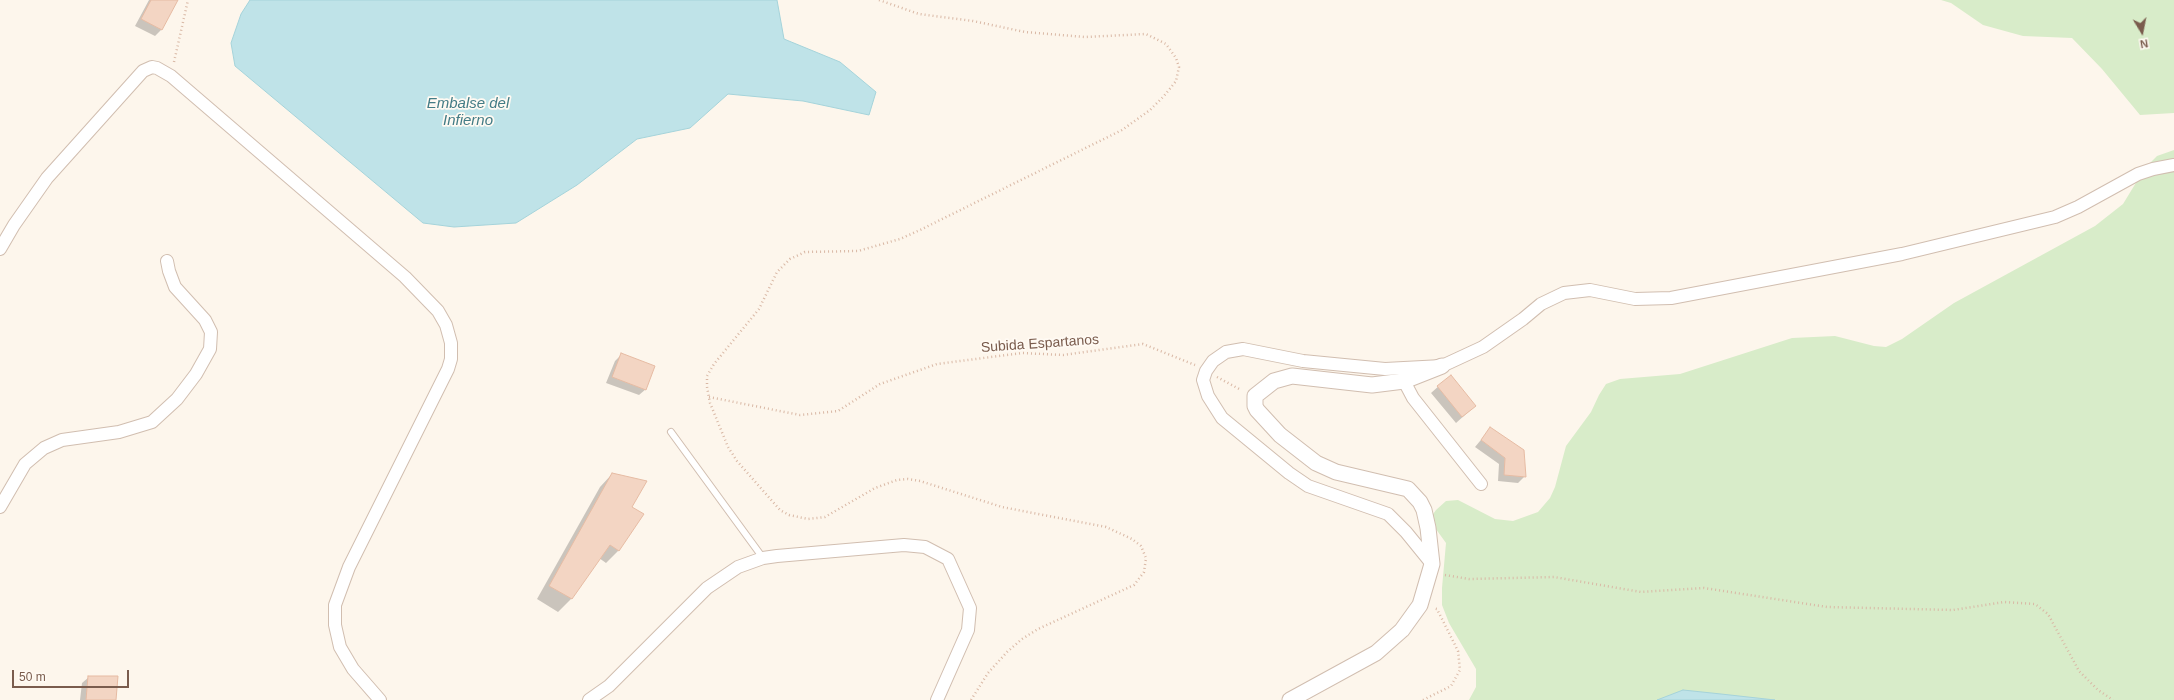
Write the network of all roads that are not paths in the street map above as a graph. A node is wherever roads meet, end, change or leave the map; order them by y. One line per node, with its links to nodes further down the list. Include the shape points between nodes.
1 (2174, 165): 4 (street, via 2138,174 2078,208 2055,217 1895,256 1671,298 1635,299 1590,290 1564,293 1541,304 1483,347)
2 (0, 250): 11 (street, via 47,178 143,71 152,67 171,76 405,277 438,311 450,337 452,349 448,369 349,567 335,605 337,635 346,658)
3 (167, 261): 8 (street, via 175,287 205,320 211,332 210,349 196,374 177,399 152,422 119,432 62,440 44,448 25,464)
4 (1442, 366): 5 (street); 10 (street, via 1386,369 1303,360 1243,349 1219,356 1206,371 1203,380 1208,396 1218,413 1289,473 1308,486 1388,514)
5 (1404, 380): 7 (street, via 1412,398); 10 (street, via 1372,385 1292,376 1274,381 1255,396 1255,406 1275,430 1316,463 1336,472 1408,489 1415,495 1427,518)
6 (671, 432): 9 (lane)
7 (1481, 484)
8 (0, 507)
9 (763, 558): 12 (street, via 738,567 717,580 609,686); 13 (street, via 904,545 925,547 948,559 968,600 970,615 968,630)
10 (1432, 564): 14 (street, via 1420,604 1402,630 1376,653)
11 (380, 700)
12 (588, 700)
13 (937, 700)
14 (1290, 700)

